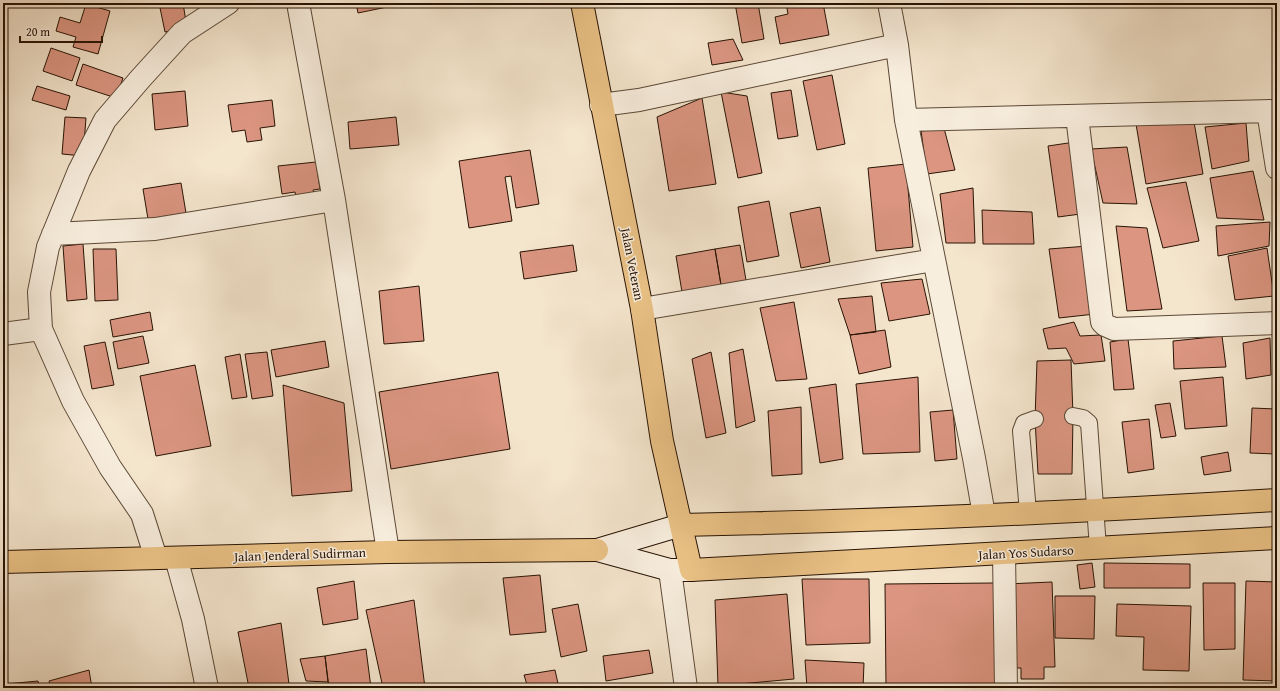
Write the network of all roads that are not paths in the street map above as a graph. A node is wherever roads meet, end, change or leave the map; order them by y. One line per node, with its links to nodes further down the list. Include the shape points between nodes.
1 (228, 3): 12 (street, via 182,33 105,120 79,171)
2 (298, 3): 11 (street)
3 (582, 3): 6 (main road, Jalan Veteran)
4 (889, 3): 5 (street)
5 (898, 45): 6 (street, via 639,100); 9 (street)
6 (601, 105): 14 (main road, Jalan Veteran)
7 (1273, 111): 8 (street); 10 (street)
8 (1077, 116): 9 (street); 15 (street, via 1102,322 1105,326 1114,329)
9 (906, 120): 13 (street)
10 (1277, 168)
11 (334, 200): 12 (street, via 155,229); 28 (street)
12 (53, 234): 16 (street, via 39,292)
13 (934, 260): 14 (street); 23 (street)
14 (642, 310): 24 (main road, Jalan Veteran, via 662,442)
15 (1277, 323)
16 (41, 329): 17 (street); 30 (street, via 73,401)
17 (3, 334)
18 (1073, 416): 21 (lane, via 1083,418 1089,423)
19 (1035, 419): 22 (lane, via 1024,423 1021,431)
20 (1277, 500): 21 (main road)
21 (1095, 511): 22 (main road); 26 (lane)
22 (1028, 512): 23 (main road)
23 (984, 515): 24 (main road)
24 (681, 525): 27 (street); 33 (main road, Jalan Veteran)
25 (1277, 538): 26 (main road, Jalan Yos Sudarso)
26 (1098, 548): 29 (main road, Jalan Yos Sudarso)
27 (597, 550): 28 (main road, Jalan Jenderal Sudirman); 32 (street)
28 (388, 552): 30 (main road, Jalan Jenderal Sudirman)
29 (1004, 553): 33 (main road, Jalan Yos Sudarso); 36 (street)
30 (166, 558): 31 (main road, Jalan Jenderal Sudirman); 34 (street, via 193,619)
31 (3, 562)
32 (670, 570): 33 (street); 35 (street)
33 (691, 570)
34 (207, 688)
35 (686, 688)
36 (1006, 688)

